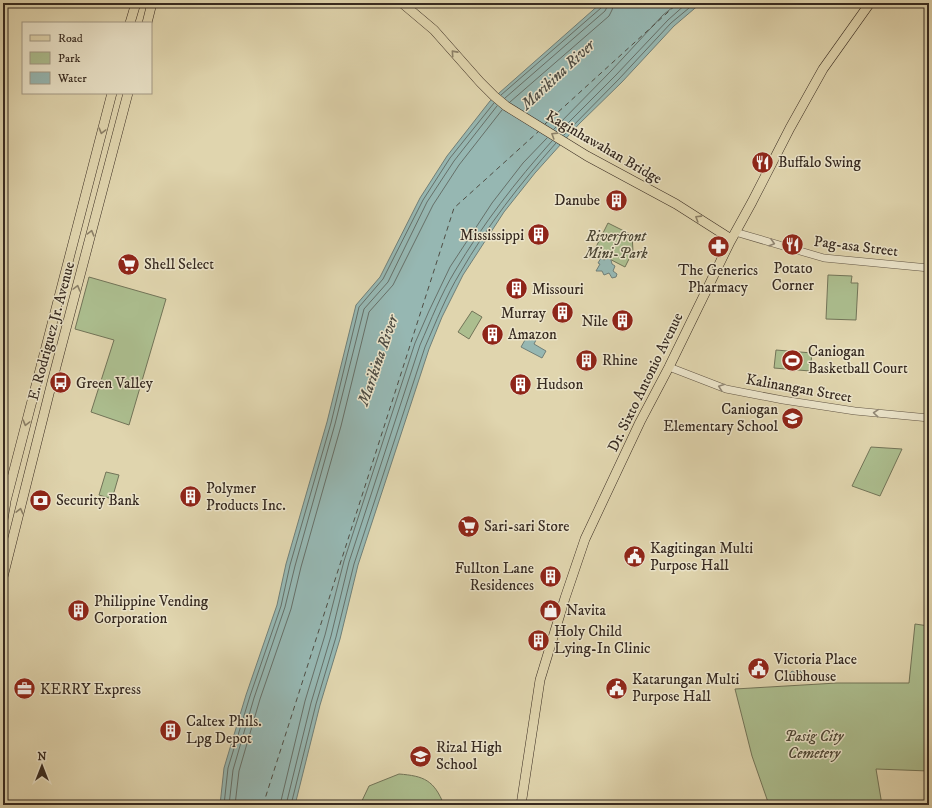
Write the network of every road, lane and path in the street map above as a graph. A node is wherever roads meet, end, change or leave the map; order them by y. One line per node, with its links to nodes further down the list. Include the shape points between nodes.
1 (136, 3): 5 (main road)
2 (152, 3): 6 (main road)
3 (402, 3): 9 (main road, Kaginhawahan Bridge, one-way to 3, via 587,156 506,106 480,82 434,30)
4 (870, 3): 9 (main road, Dr. Sixto Antonio Avenue, via 823,69)
5 (130, 22)
6 (147, 22)
7 (112, 94): 13 (main road, E. Rodriguez Jr. Avenue, one-way to 13)
8 (128, 94): 15 (main road, E. Rodriguez Jr. Avenue, one-way to 8)
9 (733, 235): 10 (street, Pag-asa Street, one-way to 10, via 824,258); 11 (main road, Dr. Sixto Antonio Avenue)
10 (929, 268)
11 (669, 368): 12 (street, Kalinangan Street, one-way to 11, via 855,411 783,400 726,389); 16 (main road, Dr. Sixto Antonio Avenue, via 597,512 566,594 540,680)
12 (929, 418)
13 (4, 504): 14 (main road, E. Rodriguez Jr. Avenue)
14 (3, 520)
15 (3, 577)
16 (521, 805)

